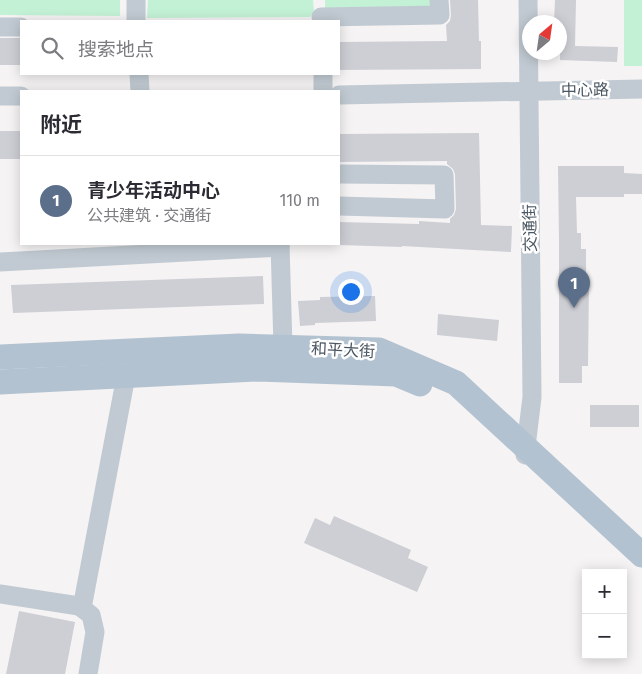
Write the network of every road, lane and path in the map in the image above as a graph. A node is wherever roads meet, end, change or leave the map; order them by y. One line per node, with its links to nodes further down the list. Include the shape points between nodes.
1 (136, 0): 5 (street)
2 (439, 0): 4 (street, via 440,15)
3 (528, 0): 13 (street, 交通街)
4 (321, 13)
5 (136, 20)
6 (0, 27): 7 (street)
7 (20, 27)
8 (139, 75): 11 (street)
9 (323, 75): 12 (street)
10 (642, 89): 13 (street, 中心路)
11 (140, 90)
12 (323, 90)
13 (529, 90): 14 (street, 中心路); 25 (street, 交通街, via 532,397)
14 (340, 95)
15 (0, 96): 16 (street)
16 (20, 96)
17 (340, 174): 18 (street, via 444,175 445,209)
18 (340, 206)
19 (280, 246): 20 (street); 21 (street)
20 (0, 260)
21 (283, 347): 22 (main road, 和平大街, via 239,346); 25 (main road, 和平大街, via 379,350 456,382)
22 (0, 357)
23 (126, 376): 24 (main road, 和平大街); 25 (main road, 和平大街, via 258,370 396,374 472,405); 29 (street)
24 (0, 382)
25 (525, 451): 26 (main road, 和平大街); 27 (main road, 和平大街)
26 (642, 555)
27 (642, 564)
28 (0, 594): 29 (street)
29 (82, 608): 30 (street, via 92,615 95,632)
30 (88, 674)

